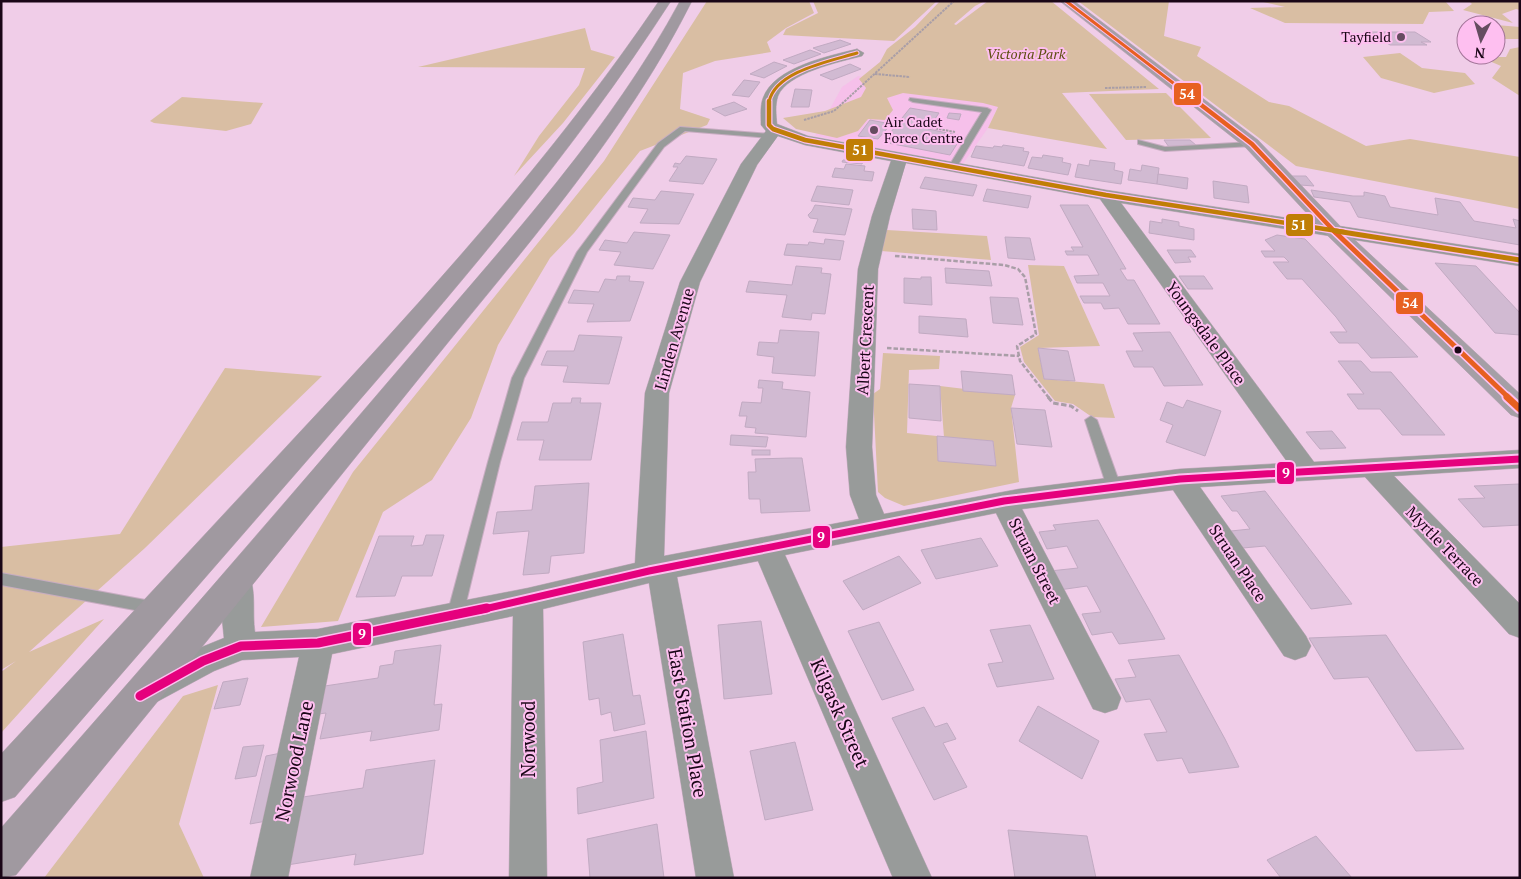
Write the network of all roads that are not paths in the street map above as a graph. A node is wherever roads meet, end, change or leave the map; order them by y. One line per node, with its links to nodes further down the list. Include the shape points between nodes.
1 (665, 1): 28 (highway, via 580,121 416,321)
2 (686, 1): 26 (highway, via 671,30 611,122 538,217)
3 (1066, 1): 8 (main road)
4 (856, 57): 6 (street, via 800,72 779,84 770,97 769,125)
5 (914, 100): 10 (lane, via 988,110)
6 (773, 133): 9 (street); 24 (street, Linden Avenue, via 734,190 690,282 657,393); 29 (lane, via 683,129 661,144 582,252 518,378)
7 (1141, 142): 8 (lane, via 1165,149)
8 (1252, 144): 12 (main road)
9 (900, 157): 10 (street); 22 (street, Albert Crescent, via 868,269 859,448 863,496)
10 (953, 166): 11 (street)
11 (1106, 195): 12 (street); 18 (street, Youngsdale Place)
12 (1334, 231): 13 (street); 14 (main road)
13 (1520, 260)
14 (1520, 408)
15 (1090, 420): 20 (lane)
16 (1520, 459): 17 (street)
17 (1371, 468): 18 (street); 30 (street, Myrtle Terrace)
18 (1307, 471): 19 (street)
19 (1180, 479): 20 (street); 21 (street, Struan Street); 33 (street, Struan Place)
20 (1114, 487): 21 (street)
21 (1004, 501): 22 (street); 35 (street, Struan Street)
22 (875, 525): 23 (street)
23 (767, 548): 24 (street); 41 (street, Kilgask Street)
24 (655, 569): 27 (street); 40 (street, East Station Place)
25 (1, 579): 28 (lane)
26 (238, 581): 32 (street, via 237,614); 34 (highway)
27 (528, 600): 29 (street); 39 (street, Norwood)
28 (157, 609): 36 (highway)
29 (454, 615): 31 (street)
30 (1520, 624)
31 (318, 643): 32 (street); 38 (street, Norwood Lane)
32 (242, 646): 34 (street, via 203,661)
33 (1295, 646)
34 (140, 696): 37 (highway)
35 (1105, 698)
36 (1, 783)
37 (1, 860)
38 (269, 878)
39 (528, 878)
40 (715, 878)
41 (914, 878)

